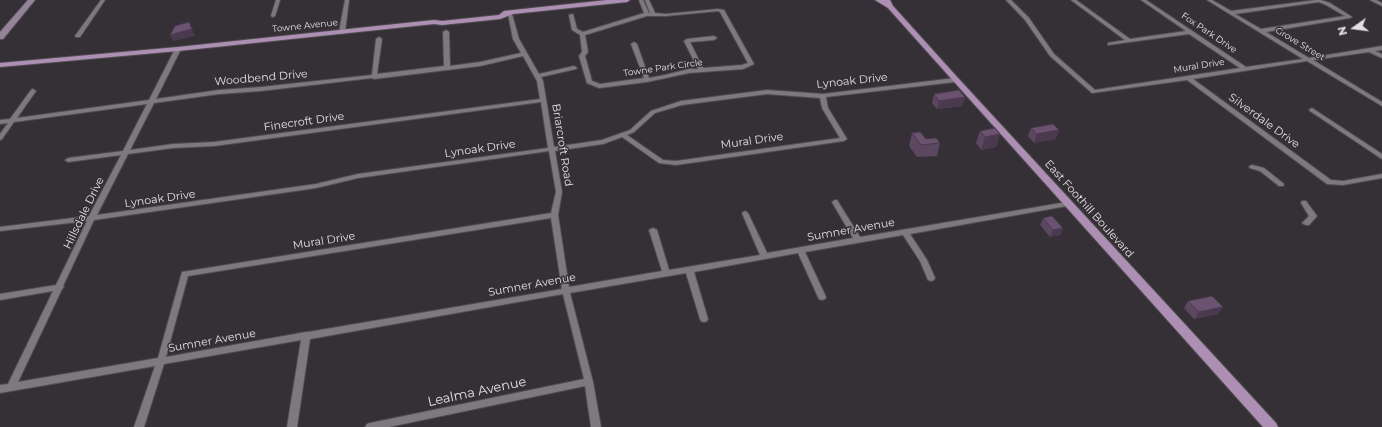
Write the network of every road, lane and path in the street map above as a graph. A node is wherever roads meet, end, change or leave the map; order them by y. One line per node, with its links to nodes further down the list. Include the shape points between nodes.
1 (32, 0): 27 (street)
2 (103, 0): 26 (street)
3 (278, 0): 20 (street)
4 (347, 0): 22 (street)
5 (627, 0): 17 (main road, Towne Avenue)
6 (641, 0): 18 (street)
7 (647, 0): 18 (street)
8 (878, 0): 14 (main road, East Foothill Boulevard)
9 (1008, 0): 48 (street, Mural Drive, via 1027,20 1052,55 1094,92)
10 (1073, 0): 30 (street)
11 (1143, 0): 24 (street, Fox Park Drive)
12 (1209, 0): 16 (street, Grove Street)
13 (1372, 0): 15 (street)
14 (889, 4): 50 (main road, East Foothill Boulevard)
15 (1382, 5)
16 (1230, 13): 21 (street, Grove Street); 21 (street, via 1319,2 1328,4 1350,17)
17 (510, 14): 22 (main road, Towne Avenue); 37 (street, Briarcroft Road, via 514,35)
18 (650, 14): 25 (street, Towne Park Circle); 45 (street, Towne Park Circle, via 722,11 752,64)
19 (571, 15): 25 (street, via 575,30)
20 (273, 16)
21 (1262, 31): 39 (street, Grove Street)
22 (342, 32): 34 (main road, Towne Avenue)
23 (446, 32): 41 (street)
24 (1190, 32): 30 (street); 44 (street, Fox Park Drive)
25 (582, 34): 49 (street, Towne Park Circle, via 585,52 582,56 590,82 599,86)
26 (78, 36)
27 (0, 37)
28 (714, 38): 45 (street, via 687,42)
29 (379, 39): 47 (street)
30 (1129, 41): 32 (street)
31 (634, 44): 49 (street)
32 (1110, 44)
33 (1382, 48): 35 (street, Mural Drive)
34 (178, 49): 36 (main road, Towne Avenue, via 159,53); 53 (street, Hillsdale Drive)
35 (1370, 50): 38 (street); 39 (street, Mural Drive)
36 (127, 54): 40 (main road, Towne Avenue); 43 (main road, Towne Avenue)
37 (524, 54): 41 (street, Woodbend Drive); 46 (street, Briarcroft Road)
38 (1382, 56)
39 (1307, 59): 44 (street, Mural Drive); 55 (street, Grove Street)
40 (0, 65)
41 (447, 68): 47 (street, Woodbend Drive)
42 (574, 68): 46 (street)
43 (0, 69)
44 (1245, 69): 48 (street, Mural Drive)
45 (701, 70): 49 (street, Towne Park Circle)
46 (539, 76): 54 (street, Briarcroft Road)
47 (374, 77): 53 (street, Woodbend Drive)
48 (1187, 77): 66 (street, Silverdale Drive, via 1329,182 1343,183)
49 (647, 80)
50 (955, 80): 52 (street, Lynoak Drive); 70 (main road, East Foothill Boulevard)
51 (34, 91): 57 (street)
52 (823, 96): 59 (street, Lynoak Drive, via 767,92 671,105 653,112); 59 (street, Mural Drive, via 825,108 844,139 676,163 662,162)
53 (152, 100): 57 (street, Woodbend Drive); 62 (street, Hillsdale Drive)
54 (543, 100): 61 (street, Briarcroft Road); 62 (street, Finecroft Drive, via 214,144)
55 (1382, 104)
56 (1312, 110): 63 (street)
57 (12, 121): 58 (street, Woodbend Drive); 60 (street)
58 (0, 122)
59 (624, 136): 61 (street, Lynoak Drive, via 603,142)
60 (0, 138)
61 (552, 149): 72 (street, Briarcroft Road, via 559,192); 73 (street, Lynoak Drive, via 358,176 316,186)
62 (127, 152): 64 (street, Finecroft Drive); 73 (street, Hillsdale Drive)
63 (1382, 157)
64 (68, 160)
65 (1252, 167): 67 (street, via 1262,170)
66 (1382, 176)
67 (1281, 184)
68 (835, 202): 78 (street)
69 (1304, 203): 74 (street, via 1313,216)
70 (1067, 204): 77 (street, Sumner Avenue); 98 (main road, East Foothill Boulevard)
71 (745, 212): 80 (street)
72 (554, 215): 85 (street, Briarcroft Road); 90 (street, Mural Drive, via 185,274)
73 (92, 218): 75 (street, Lynoak Drive); 84 (street, Hillsdale Drive)
74 (1306, 223)
75 (0, 229)
76 (653, 230): 82 (street)
77 (905, 232): 78 (street, Sumner Avenue); 83 (street)
78 (858, 240): 79 (street, Sumner Avenue)
79 (800, 250): 80 (street, Sumner Avenue); 87 (street)
80 (764, 256): 81 (street, Sumner Avenue)
81 (689, 269): 82 (street, Sumner Avenue); 88 (street)
82 (666, 273): 85 (street, Sumner Avenue)
83 (931, 278)
84 (60, 287): 86 (street); 92 (street, Hillsdale Drive)
85 (566, 291): 89 (street, Sumner Avenue); 91 (street, Briarcroft Road)
86 (0, 297)
87 (822, 297)
88 (704, 319)
89 (306, 335): 90 (street, Sumner Avenue); 95 (street)
90 (161, 361): 92 (street, Sumner Avenue); 94 (street)
91 (589, 382): 96 (street, Lealma Avenue); 97 (street, Briarcroft Road)
92 (11, 387): 93 (street, Sumner Avenue)
93 (0, 389)
94 (139, 427)
95 (292, 427)
96 (370, 427)
97 (596, 427)
98 (1271, 427)

